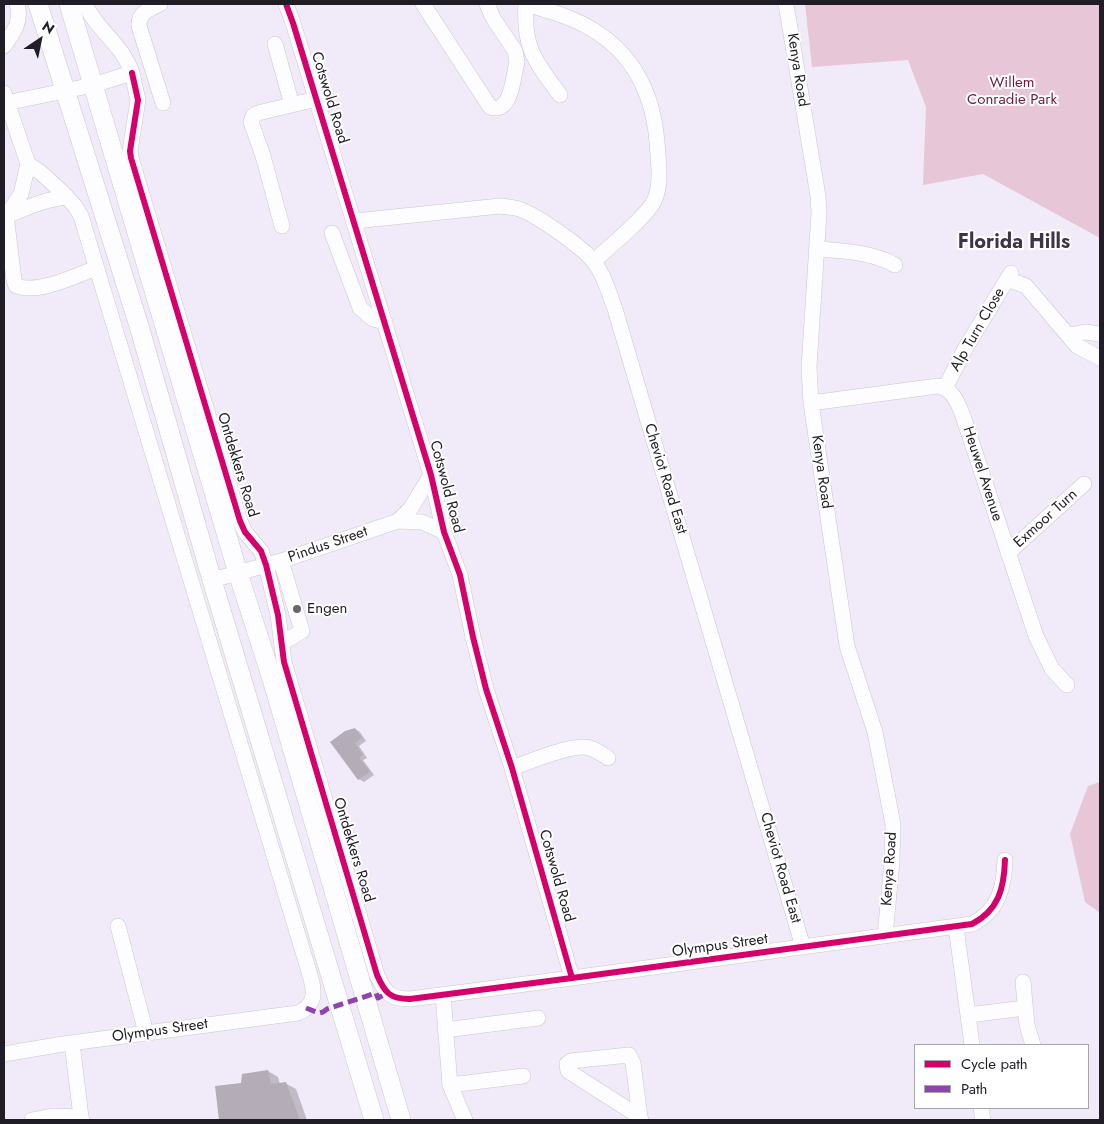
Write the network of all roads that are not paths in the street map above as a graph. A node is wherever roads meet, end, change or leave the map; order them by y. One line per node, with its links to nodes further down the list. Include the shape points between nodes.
1 (17, 4): 12 (street, via 17,27)
2 (38, 4): 15 (main road)
3 (69, 4): 14 (main road, Ontdekkers Road)
4 (85, 4): 13 (street, Ontdekkers Road, via 91,17 124,55)
5 (160, 4): 19 (street, via 144,12 139,26)
6 (286, 4): 18 (street, Cotswold Road)
7 (423, 4): 8 (street, via 490,107 496,109 508,99 517,62 515,51)
8 (487, 4)
9 (527, 4): 16 (street, via 524,25 529,49); 28 (street, via 581,23 609,42 630,62 645,89 654,117 659,172 655,200)
10 (786, 4): 27 (street, Kenya Road, via 818,196)
11 (275, 44): 20 (street)
12 (4, 46)
13 (132, 73): 14 (street); 43 (street, Ontdekkers Road, via 138,100 131,158 240,521 261,551)
14 (93, 85): 15 (street); 44 (main road, Ontdekkers Road)
15 (64, 91): 17 (street); 45 (main road, via 139,326)
16 (560, 95)
17 (5, 98): 21 (street)
18 (316, 99): 20 (street); 24 (street, Cotswold Road)
19 (163, 103)
20 (292, 104): 25 (street, via 258,113 251,122)
21 (28, 164): 22 (street); 23 (street, via 21,194)
22 (67, 197): 23 (street, via 40,202); 30 (street, via 81,216)
23 (5, 216): 30 (street, via 16,286 37,287)
24 (355, 221): 28 (street, Cheviot Road East, via 500,206 519,209 541,220); 31 (street, Cotswold Road)
25 (282, 226)
26 (332, 233): 31 (street, via 360,308 373,319)
27 (818, 249): 29 (street, via 847,252); 36 (street, Kenya Road, via 809,367)
28 (594, 261): 54 (street, Cheviot Road East, via 605,279 615,309)
29 (895, 265)
30 (96, 268): 63 (street, Olympus Street, via 314,991 308,1006 298,1013)
31 (385, 322): 37 (street, Cotswold Road)
32 (1100, 334): 33 (street)
33 (1069, 335): 34 (street, via 1078,346); 35 (street, Alp Turn Close, via 1026,286 1009,276)
34 (1100, 358)
35 (945, 388): 36 (street, via 938,386); 41 (street, Heuwel Avenue, via 962,413)
36 (812, 403): 53 (street, Kenya Road, via 847,646 875,732 893,824)
37 (431, 474): 39 (street, via 411,508); 40 (street, Cotswold Road)
38 (1084, 484): 41 (street, Exmoor Turn)
39 (398, 521): 40 (street, Pindus Street, via 422,522); 42 (street, Pindus Street)
40 (444, 532): 49 (street, Cotswold Road, via 460,576 486,689)
41 (1008, 553): 47 (street, Heuwel Avenue, via 1043,652)
42 (281, 561): 43 (street, Pindus Street); 46 (street, via 302,628 300,633)
43 (266, 565): 44 (street, Pindus Street); 46 (street, Ontdekkers Road)
44 (238, 572): 45 (street, Pindus Street); 74 (main road, Ontdekkers Road)
45 (212, 580): 73 (main road)
46 (282, 643): 58 (street, Ontdekkers Road, via 284,662 377,975 384,989)
47 (1067, 685)
48 (608, 758): 49 (street, via 593,749 571,748)
49 (512, 768): 55 (street, Cotswold Road)
50 (1005, 860): 52 (street, Olympus Street, via 1001,894 992,908 978,921)
51 (118, 926): 63 (street)
52 (956, 927): 53 (street, Olympus Street); 60 (street)
53 (885, 936): 54 (street, Olympus Street)
54 (803, 947): 55 (street, Olympus Street)
55 (572, 978): 57 (street, Olympus Street)
56 (1023, 982): 59 (street)
57 (443, 995): 58 (street, Olympus Street); 62 (street)
58 (395, 998)
59 (1025, 1008): 60 (street); 66 (street)
60 (968, 1015): 65 (street)
61 (538, 1018): 62 (street)
62 (445, 1030): 69 (street)
63 (146, 1033): 64 (street, Olympus Street)
64 (72, 1043): 67 (street, Olympus Street); 70 (street)
65 (972, 1044)
66 (1033, 1044)
67 (4, 1054)
68 (523, 1076): 69 (street)
69 (450, 1086): 75 (street)
70 (81, 1118): 72 (street, via 52,1116)
71 (641, 1119): 71 (street, via 568,1072 567,1064 629,1055 633,1062)
72 (32, 1120)
73 (374, 1120)
74 (401, 1120)
75 (465, 1120)

